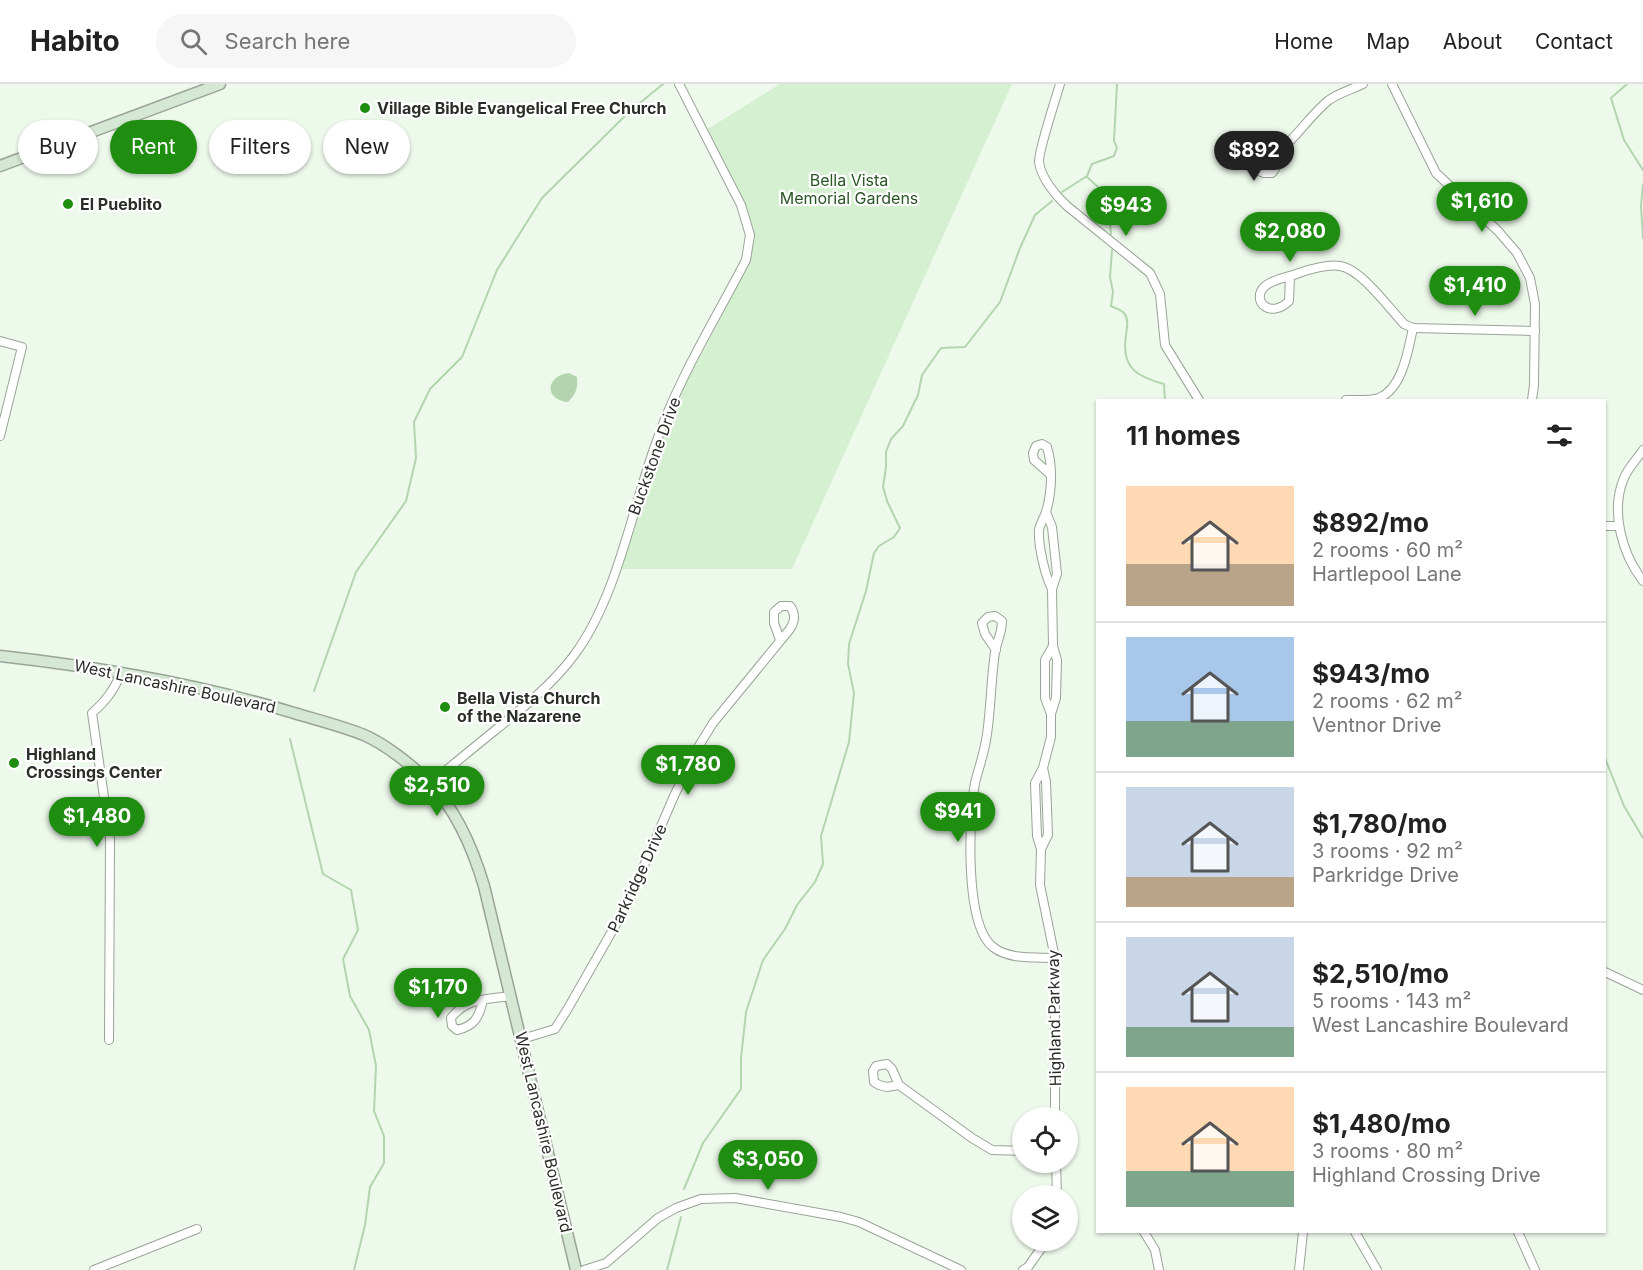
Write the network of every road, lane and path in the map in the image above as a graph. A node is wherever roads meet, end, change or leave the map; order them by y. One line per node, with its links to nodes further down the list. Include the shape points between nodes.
1 (220, 84): 7 (main road)
2 (679, 84): 27 (street, Buckstone Drive, via 741,204 750,234 746,260 669,406 609,587 589,633 551,682)
3 (1060, 84): 12 (street, via 1039,161 1044,175 1058,198 1149,273 1160,294 1165,345)
4 (1364, 84): 6 (street, via 1331,99 1288,143)
5 (1392, 84): 10 (street, via 1436,173 1517,253 1530,278)
6 (1279, 147)
7 (0, 166)
8 (1290, 276): 8 (street, via 1266,285 1260,293 1265,307 1282,308 1289,301); 9 (street, via 1323,266 1341,266 1358,274 1404,324)
9 (1413, 328): 10 (street); 13 (street, via 1395,384 1380,398)
10 (1535, 331): 14 (street)
11 (0, 341): 15 (street, via 22,347)
12 (1198, 399)
13 (1372, 399)
14 (1532, 399)
15 (0, 436)
16 (1643, 450): 20 (street, via 1624,478)
17 (1051, 475): 18 (street, Highland Parkway)
18 (1046, 512): 22 (street, Highland Parkway, via 1052,527 1057,574); 22 (street, Highland Parkway, via 1039,529 1046,577)
19 (1606, 526): 20 (street)
20 (1618, 526): 21 (street, via 1628,559)
21 (1643, 581)
22 (1052, 590): 28 (street, Highland Parkway, via 1056,698 1051,737 1035,783 1040,885)
23 (780, 640): 33 (street, Parkridge Drive, via 713,723 697,749 627,906 555,1029)
24 (996, 650): 28 (street, via 987,737 975,785 972,892 984,937 994,948 1010,955)
25 (0, 656): 26 (main road, West Lancashire Boulevard)
26 (121, 673): 27 (main road, West Lancashire Boulevard, via 259,702 365,735 390,750); 34 (street, via 114,689 92,713 110,839)
27 (430, 784): 31 (main road, West Lancashire Boulevard, via 460,824 476,857)
28 (1055, 958): 36 (street, Highland Parkway)
29 (1606, 972): 30 (street)
30 (1643, 990)
31 (511, 996): 32 (street); 33 (main road, West Lancashire Boulevard)
32 (483, 1000): 32 (street, via 459,1007 451,1018 452,1026 457,1030 468,1028 481,1011)
33 (522, 1039): 46 (main road, West Lancashire Boulevard)
34 (109, 1040)
35 (899, 1085): 37 (street, via 992,1150)
36 (1055, 1107)
37 (1012, 1150)
38 (197, 1229): 45 (street)
39 (1145, 1233): 49 (street, via 1155,1250)
40 (1304, 1233): 50 (street)
41 (1356, 1233): 51 (street)
42 (1518, 1233): 52 (street)
43 (1039, 1251): 44 (street)
44 (1027, 1269)
45 (93, 1270)
46 (576, 1270)
47 (584, 1270): 48 (street, via 606,1263 658,1218 676,1208 701,1199 735,1198 859,1222)
48 (961, 1270)
49 (1159, 1270)
50 (1299, 1270)
51 (1377, 1270)
52 (1535, 1270)

